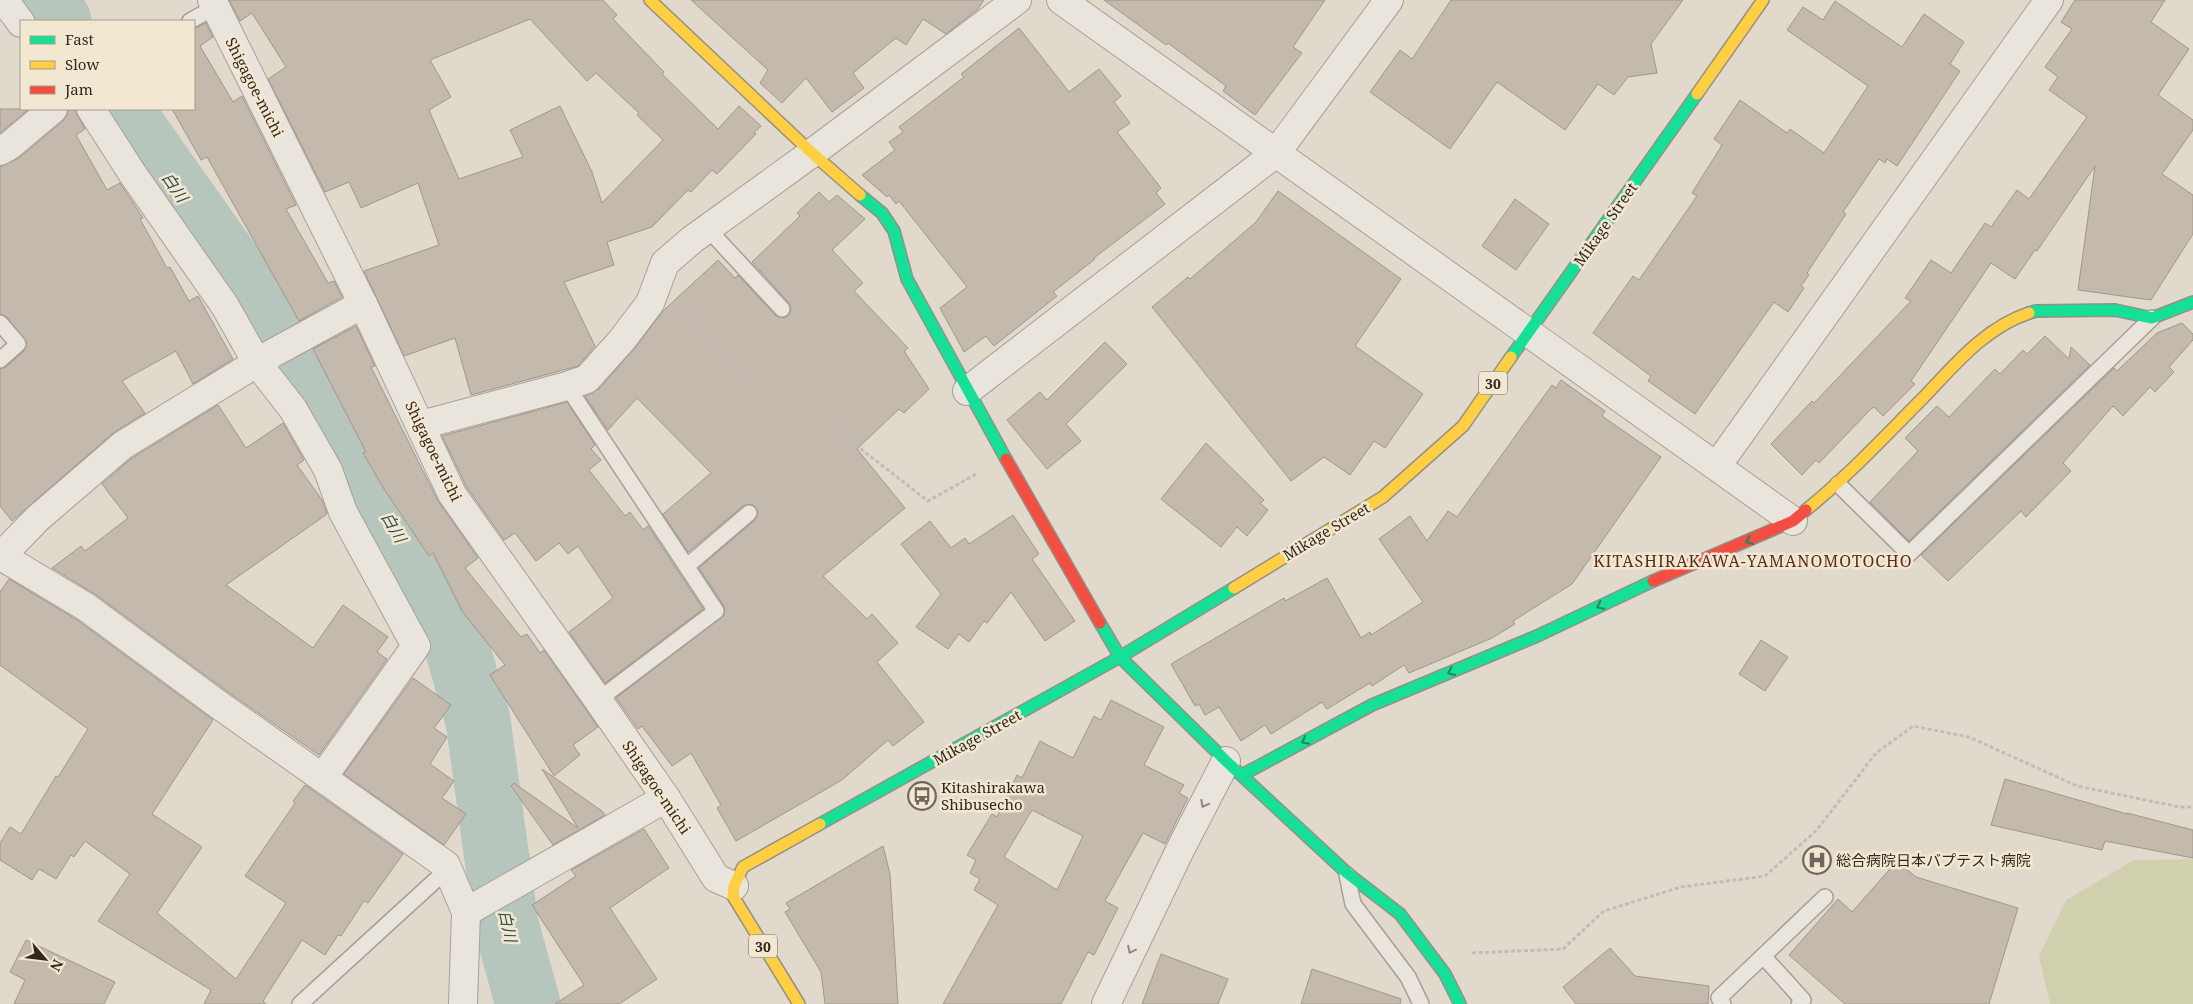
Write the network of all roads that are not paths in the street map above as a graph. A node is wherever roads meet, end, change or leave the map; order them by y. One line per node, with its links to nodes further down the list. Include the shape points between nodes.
1 (4, 0): 10 (street)
2 (650, 0): 14 (street)
3 (1017, 0): 14 (street)
4 (1389, 0): 15 (street)
5 (1763, 0): 22 (street, Mikage Street / 30)
6 (2049, 0): 28 (street)
7 (1063, 1): 15 (street)
8 (213, 4): 9 (lane); 18 (street, Shigagoe-michi)
9 (191, 20)
10 (20, 21)
11 (52, 110): 13 (street)
12 (92, 110): 23 (street, via 132,173)
13 (0, 151)
14 (812, 153): 16 (street); 26 (street, via 882,213 894,231 907,279)
15 (1276, 153): 22 (street); 26 (street)
16 (707, 228): 19 (lane); 25 (street, via 665,263 650,303 622,340 587,379)
17 (2193, 302): 20 (street)
18 (364, 304): 23 (street); 27 (street, Shigagoe-michi)
19 (782, 309)
20 (2152, 318): 29 (street, via 2115,310 2036,311 2009,320 1977,343); 29 (lane, via 1909,554)
21 (0, 322): 24 (lane, via 18,344)
22 (1529, 332): 28 (street); 34 (street, Mikage Street / 30, via 1463,426 1383,497)
23 (265, 358): 32 (street, via 122,445 38,518); 37 (street, via 328,470 344,512 416,646)
24 (0, 360)
25 (567, 386): 27 (street); 33 (lane)
26 (967, 391): 34 (street)
27 (421, 425): 35 (street, Shigagoe-michi, via 452,494)
28 (1717, 466): 31 (street)
29 (1838, 484): 31 (street)
30 (749, 513): 33 (lane)
31 (1793, 521): 36 (street, one-way to 36)
32 (0, 556): 37 (street, via 86,607)
33 (686, 566): 35 (lane, via 716,611)
34 (1120, 657): 36 (street); 41 (street, Mikage Street / 30, via 743,868)
35 (598, 700): 38 (street, Shigagoe-michi)
36 (1234, 768): 40 (street); 48 (street, one-way to 48, via 1181,848)
37 (323, 777): 39 (street, via 446,865)
38 (666, 798): 41 (street, Shigagoe-michi, via 716,878); 43 (street)
39 (450, 872): 43 (street); 45 (lane, via 439,877)
40 (1347, 874): 49 (lane, via 1353,904 1408,977); 50 (street, via 1400,914 1445,974)
41 (734, 886): 47 (street, 30, via 733,896)
42 (1825, 897): 44 (lane)
43 (474, 908): 46 (street)
44 (1763, 956): 51 (lane, via 1719,998); 52 (lane, via 1803,1000)
45 (300, 1004)
46 (463, 1004)
47 (799, 1004)
48 (1106, 1004)
49 (1421, 1004)
50 (1460, 1004)
51 (1723, 1004)
52 (1799, 1004)

